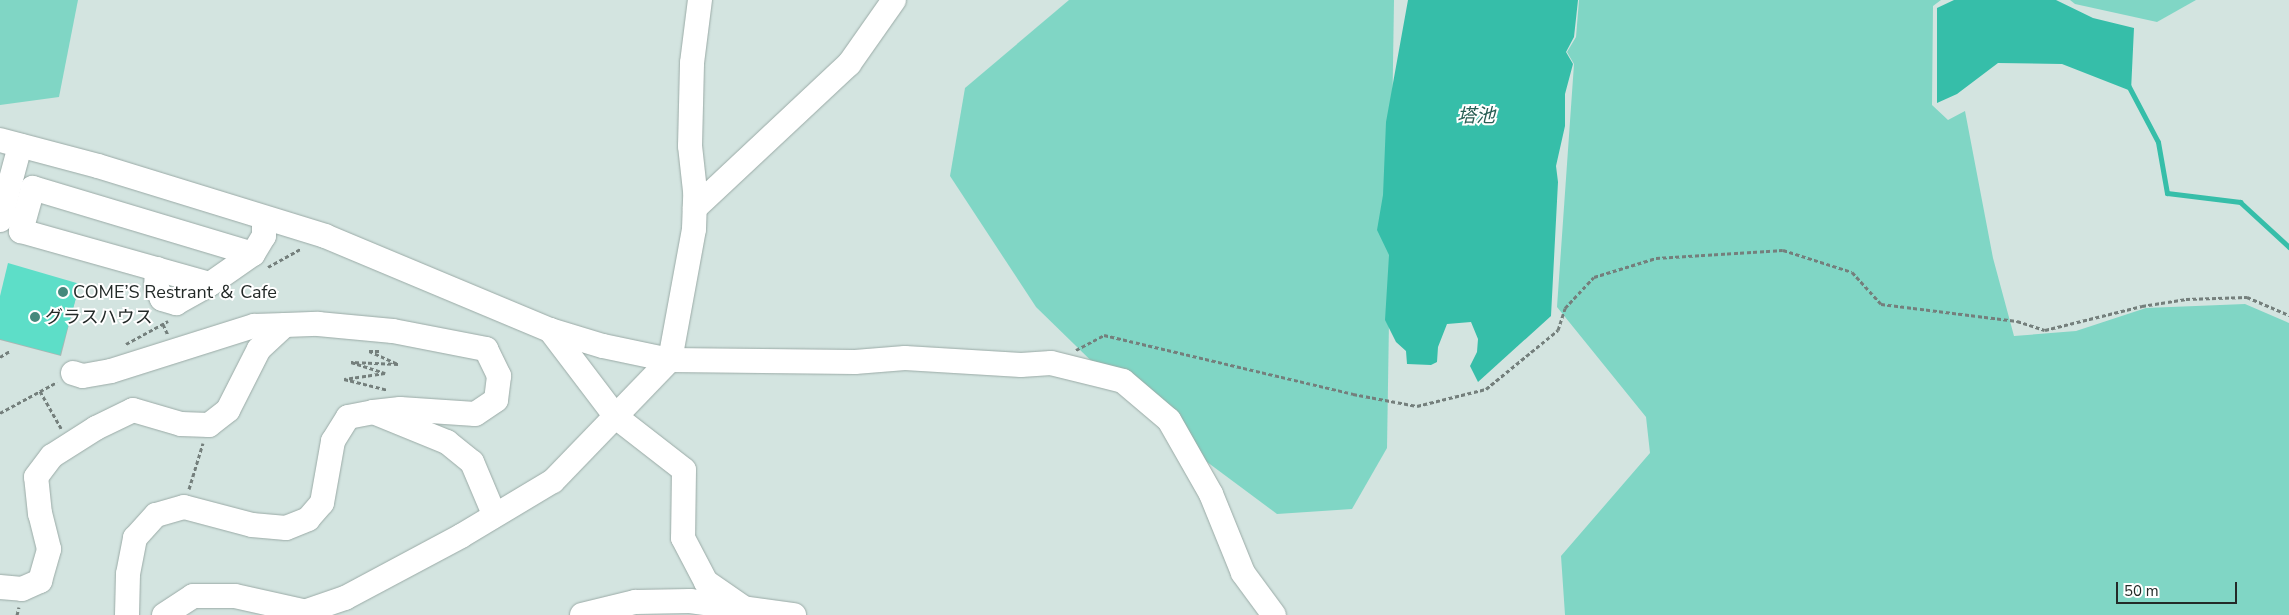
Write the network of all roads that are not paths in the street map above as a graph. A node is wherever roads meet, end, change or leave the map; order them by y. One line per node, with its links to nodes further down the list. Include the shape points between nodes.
1 (700, 0): 4 (street, via 692,62 690,146)
2 (894, 0): 4 (street, via 849,64)
3 (10, 143): 5 (street, via 98,166); 6 (street)
4 (695, 208): 10 (street, via 691,248)
5 (264, 218): 7 (street); 9 (street, via 325,236)
6 (0, 220)
7 (259, 261): 7 (street, via 210,284 21,231 32,188)
8 (285, 325): 11 (street, via 254,326 111,371 83,376); 12 (street, via 318,324 393,331 486,349 499,376 496,400 475,414 400,409); 15 (street, via 259,349 228,410 209,425 181,424 133,410 52,456 36,477 40,514 49,549 40,581 22,589)
9 (550, 330): 10 (street, via 603,346); 13 (street)
10 (670, 360): 13 (street); 22 (street, via 855,362 905,358 1021,365 1051,362 1123,381 1169,420 1211,494 1243,573)
11 (73, 373)
12 (372, 402): 14 (street, via 447,442 472,462); 18 (street, via 348,417 333,441 322,503 308,519 286,528 252,524 184,507 156,515 135,538 128,574)
13 (616, 417): 14 (street, via 553,481); 16 (street, via 684,470 683,538 706,582)
14 (494, 514): 17 (street, via 461,536 345,598)
15 (0, 587)
16 (748, 611): 20 (street, via 690,602 635,602); 21 (street)
17 (299, 613): 19 (street, via 235,596 193,596)
18 (127, 615)
19 (164, 615)
20 (582, 615)
21 (794, 615)
22 (1274, 615)

